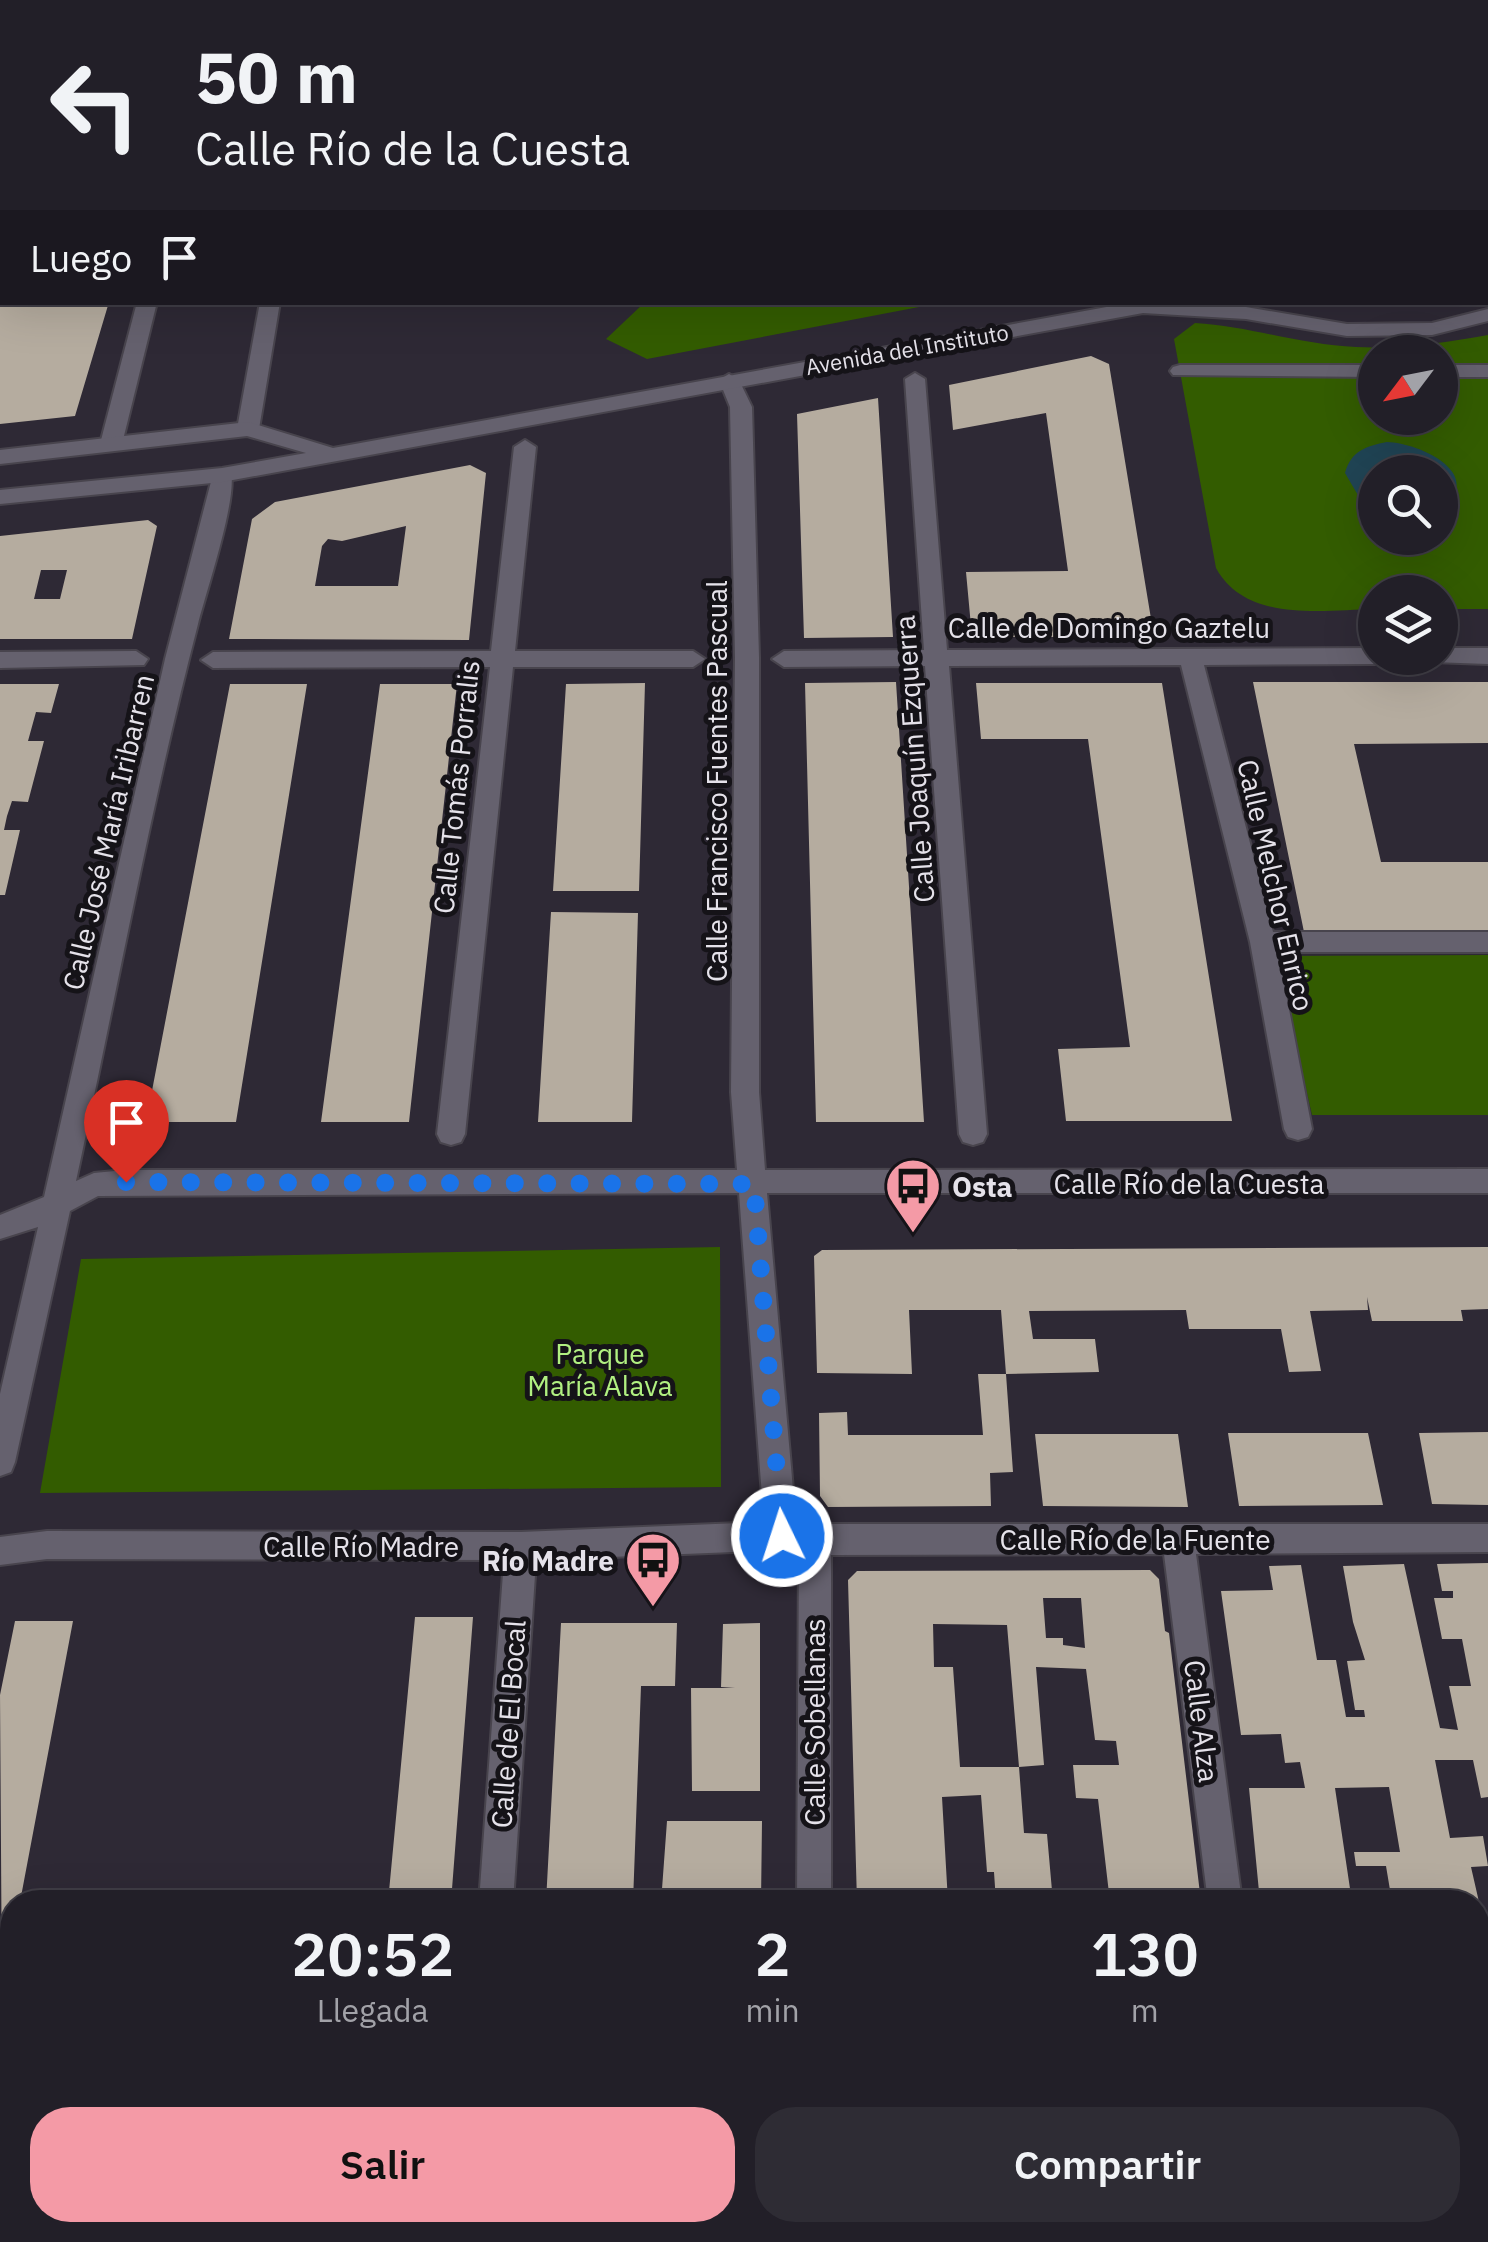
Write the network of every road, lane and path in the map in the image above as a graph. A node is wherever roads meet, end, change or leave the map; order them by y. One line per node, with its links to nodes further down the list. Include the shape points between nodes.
1 (146, 305): 11 (street)
2 (269, 305): 10 (street)
3 (1488, 315): 9 (street, Avenida del Instituto, via 1432,329 1347,330 1246,312 1143,308)
4 (1180, 371): 5 (street)
5 (1358, 371)
6 (1458, 371): 7 (street)
7 (1488, 371)
8 (915, 379): 21 (street, Calle Joaquín Ezquerra)
9 (730, 380): 13 (street, Avenida del Instituto); 34 (street, Calle Francisco Fuentes Pascual, via 741,407 748,657 746,1092)
10 (248, 429): 11 (street, Avenida del Instituto); 13 (street, Avenida del Instituto)
11 (111, 444): 14 (street, Avenida del Instituto)
12 (525, 447): 23 (street, Calle Tomás Porralis)
13 (329, 452): 15 (street, Avenida del Instituto)
14 (0, 457)
15 (222, 475): 16 (street, Avenida del Instituto); 35 (street, Calle José María Iribarren)
16 (0, 496)
17 (1190, 656): 18 (street, Calle de Domingo Gaztelu); 21 (street, Calle de Domingo Gaztelu); 28 (street, Calle Melchor Enrico)
18 (1358, 656)
19 (1458, 656): 20 (street)
20 (1488, 656)
21 (937, 658): 25 (street, Calle de Domingo Gaztelu); 32 (street, Calle Joaquín Ezquerra)
22 (136, 659): 26 (street)
23 (500, 659): 24 (street); 27 (street); 31 (street, Calle Tomás Porralis)
24 (693, 659)
25 (784, 659)
26 (0, 660)
27 (213, 660)
28 (1263, 942): 29 (street); 30 (street, Calle Melchor Enrico)
29 (1488, 942)
30 (1298, 1130)
31 (451, 1134)
32 (973, 1134)
33 (1488, 1181): 34 (street, Calle Río de la Cuesta)
34 (754, 1184): 35 (street, Calle Río de la Cuesta, via 126,1182 94,1186); 38 (street, Calle Francisco Fuentes Pascual)
35 (57, 1203): 36 (street, Calle Río de la Cuesta); 37 (street, Calle José María Iribarren)
36 (0, 1227)
37 (0, 1462)
38 (782, 1536): 41 (street, Calle Río de la Fuente); 42 (street, Calle Río Madre)
39 (1488, 1538): 40 (street, Calle Río de la Fuente)
40 (1178, 1539): 41 (street, Calle Río de la Fuente); 46 (street, Calle Alza)
41 (816, 1540): 45 (street, Calle Sobellanas)
42 (521, 1546): 43 (street, Calle Río Madre); 44 (street, Calle de El Bocal)
43 (0, 1551)
44 (497, 1890)
45 (814, 1890)
46 (1223, 1890)

